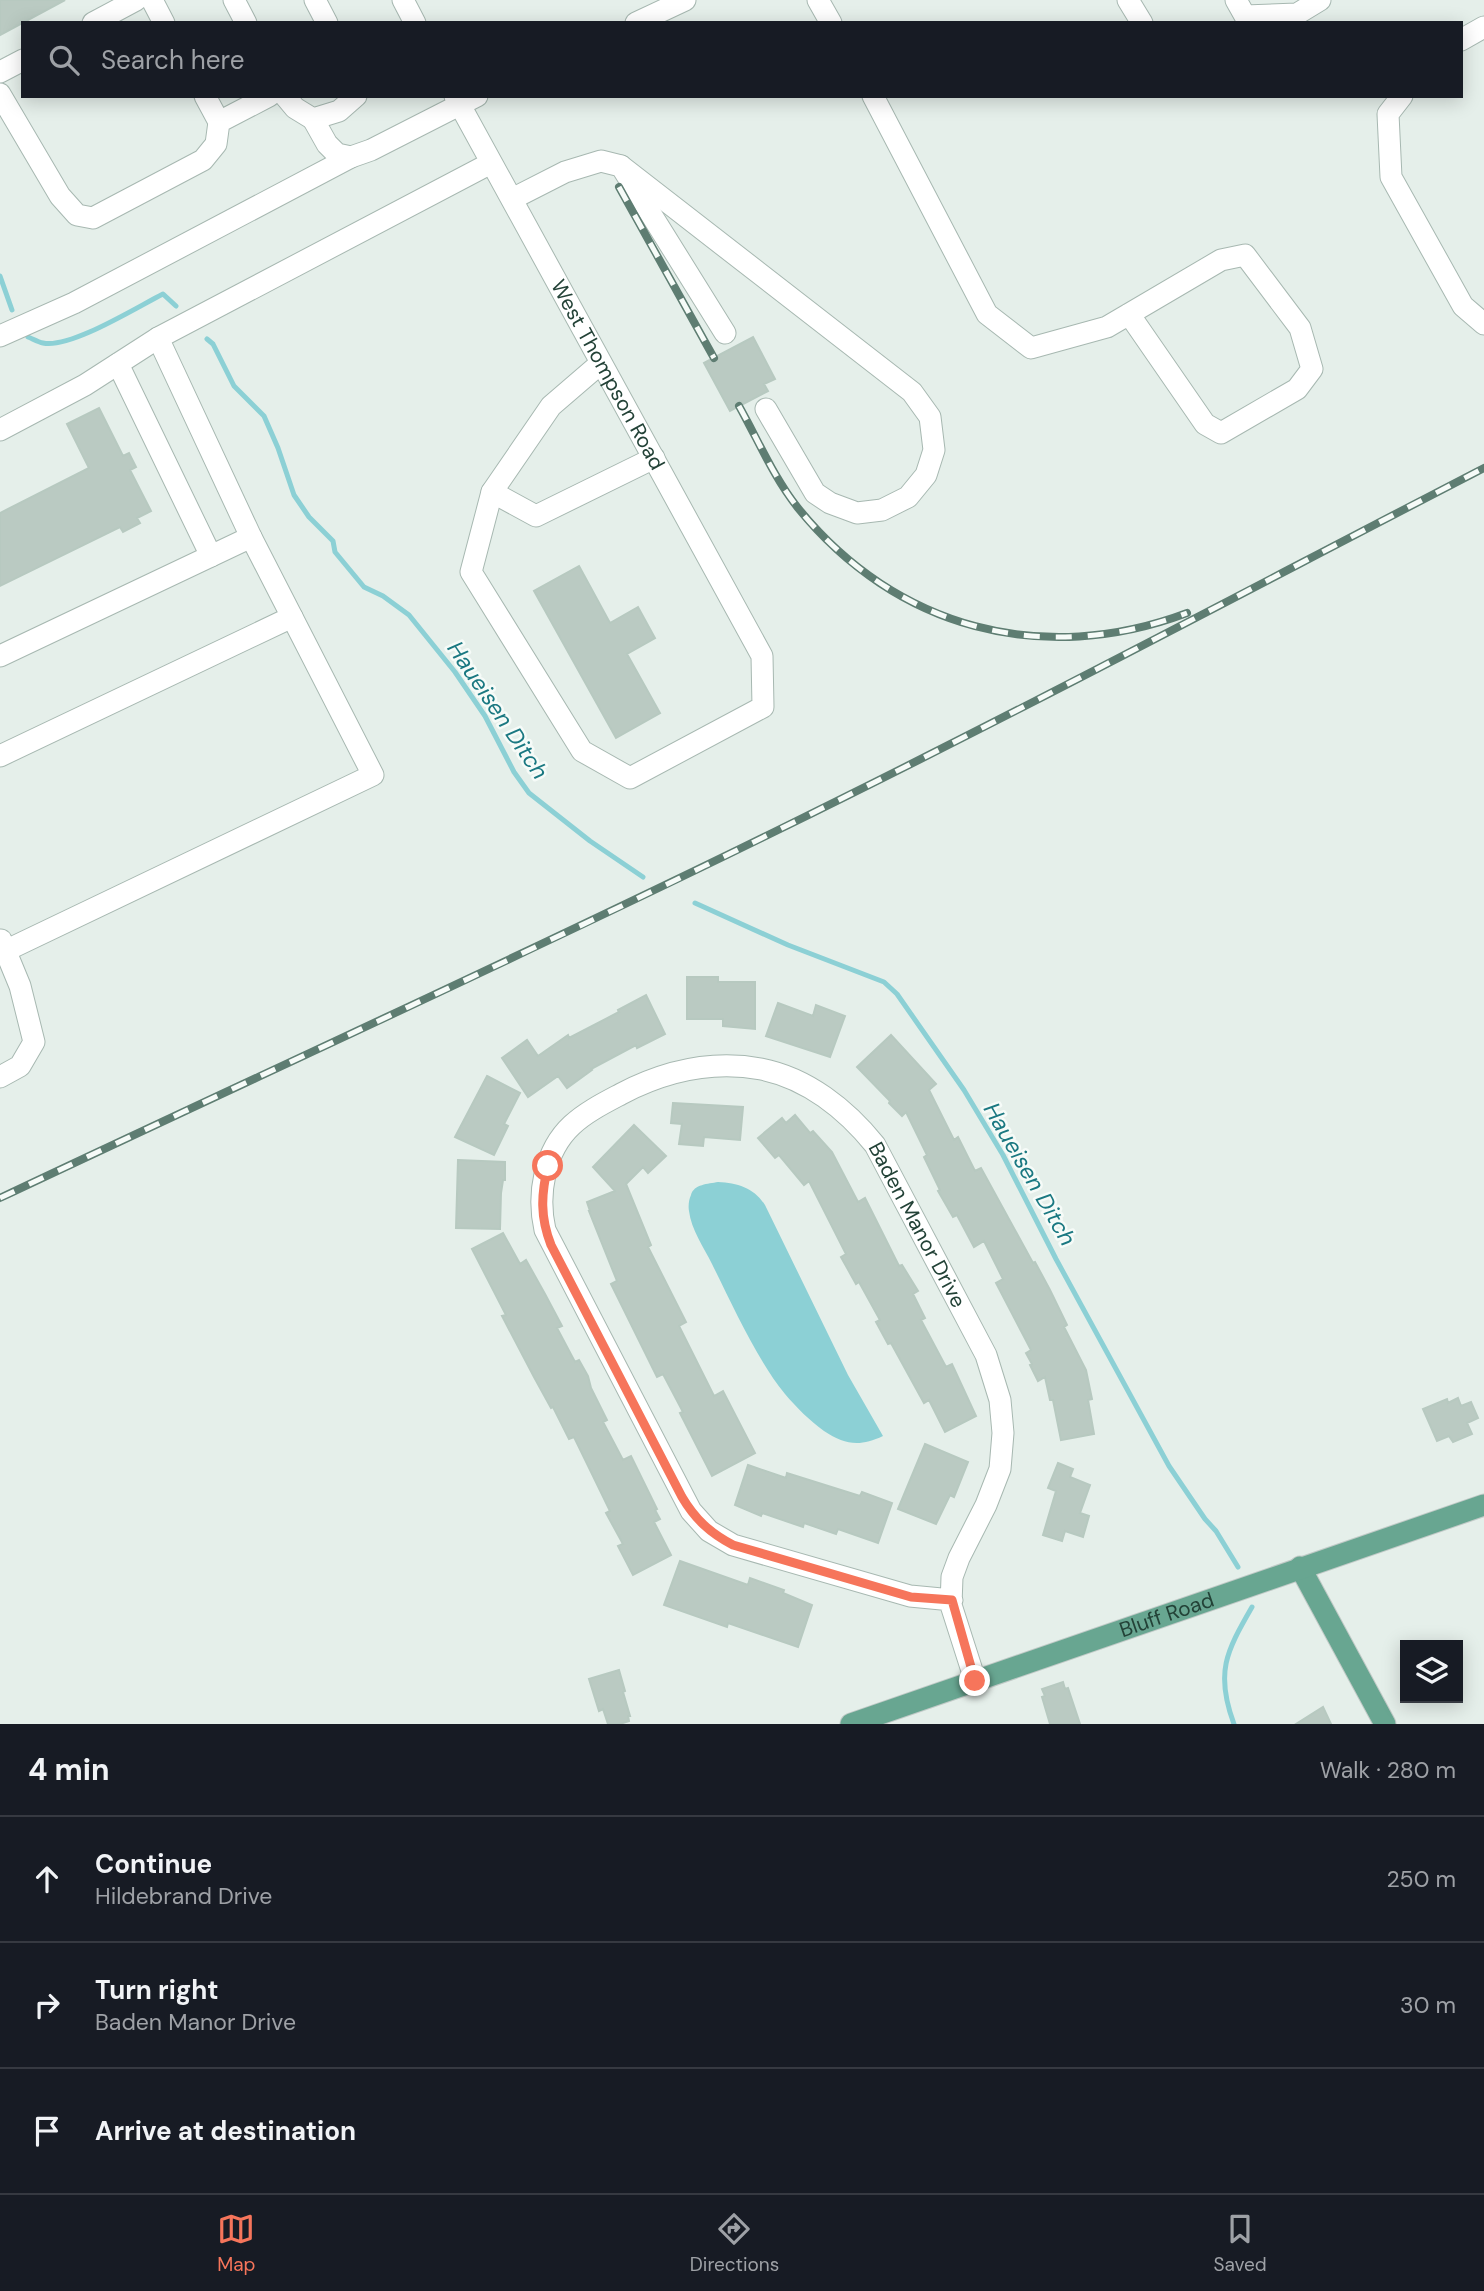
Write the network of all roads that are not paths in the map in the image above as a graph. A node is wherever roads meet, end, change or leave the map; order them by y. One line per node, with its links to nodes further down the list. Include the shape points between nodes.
1 (136, 0): 11 (street)
2 (152, 0): 12 (street)
3 (234, 0): 13 (street)
4 (314, 0): 14 (street)
5 (402, 0): 15 (street)
6 (685, 0): 16 (street)
7 (818, 0): 17 (street)
8 (1128, 0): 18 (street)
9 (1236, 0): 10 (street, via 1245,16 1297,14)
10 (1320, 0)
11 (97, 21)
12 (163, 21)
13 (245, 21)
14 (326, 21)
15 (414, 21)
16 (640, 21)
17 (830, 21)
18 (1141, 21)
19 (1484, 27): 20 (street)
20 (1463, 39)
21 (21, 61): 22 (street)
22 (0, 72)
23 (0, 94): 32 (street, via 60,196 77,215 93,218 204,160 216,144)
24 (206, 98): 32 (street)
25 (265, 98): 32 (street)
26 (287, 98): 31 (street)
27 (354, 98): 31 (street, via 338,111)
28 (874, 98): 37 (street, via 987,314 1031,348 1107,327)
29 (1400, 98): 38 (street, via 1388,114 1391,177 1463,306)
30 (464, 99): 33 (street); 34 (street, West Thompson Road)
31 (313, 119): 33 (street, via 327,144 337,154)
32 (219, 122)
33 (351, 158): 40 (street, via 74,303)
34 (491, 163): 36 (street, West Thompson Road); 41 (street)
35 (621, 166): 36 (street, via 601,161 565,172); 39 (street); 44 (street, via 912,393 930,417 934,450 926,475 908,497 883,510 857,513 830,503 815,493)
36 (512, 200): 42 (street, West Thompson Road)
37 (1129, 314): 37 (street, via 1221,260 1245,255 1300,328 1312,369 1297,389 1221,433 1205,424)
38 (1484, 324)
39 (725, 333)
40 (0, 336)
41 (158, 338): 43 (street); 48 (street)
42 (601, 363): 46 (street, West Thompson Road); 47 (street, via 551,406)
43 (118, 364): 45 (street); 49 (street)
44 (766, 409)
45 (0, 430)
46 (654, 458): 47 (street, via 536,516); 47 (street, West Thompson Road, via 762,656 763,707 631,778 582,751 471,572)
47 (492, 492)
48 (251, 537): 49 (street); 50 (street)
49 (211, 555): 51 (street)
50 (292, 617): 52 (street); 53 (street, via 373,775)
51 (0, 656)
52 (0, 756)
53 (3, 945): 54 (street, via 20,986 34,1042 20,1066)
54 (0, 1077)
55 (1484, 1505): 56 (main road, Bluff Road)
56 (1300, 1567): 58 (main road, Bluff Road); 60 (main road)
57 (952, 1600): 57 (street, Baden Manor Drive, via 911,1597 733,1545 700,1522 682,1497 551,1245 542,1216 542,1192 553,1151 570,1127 593,1109 658,1077 710,1066 764,1069 818,1092 862,1129 885,1161 986,1355 1000,1400 1000,1469 958,1558); 58 (street, Baden Manor Drive)
58 (975, 1681): 59 (main road, Bluff Road)
59 (851, 1724)
60 (1385, 1724)

